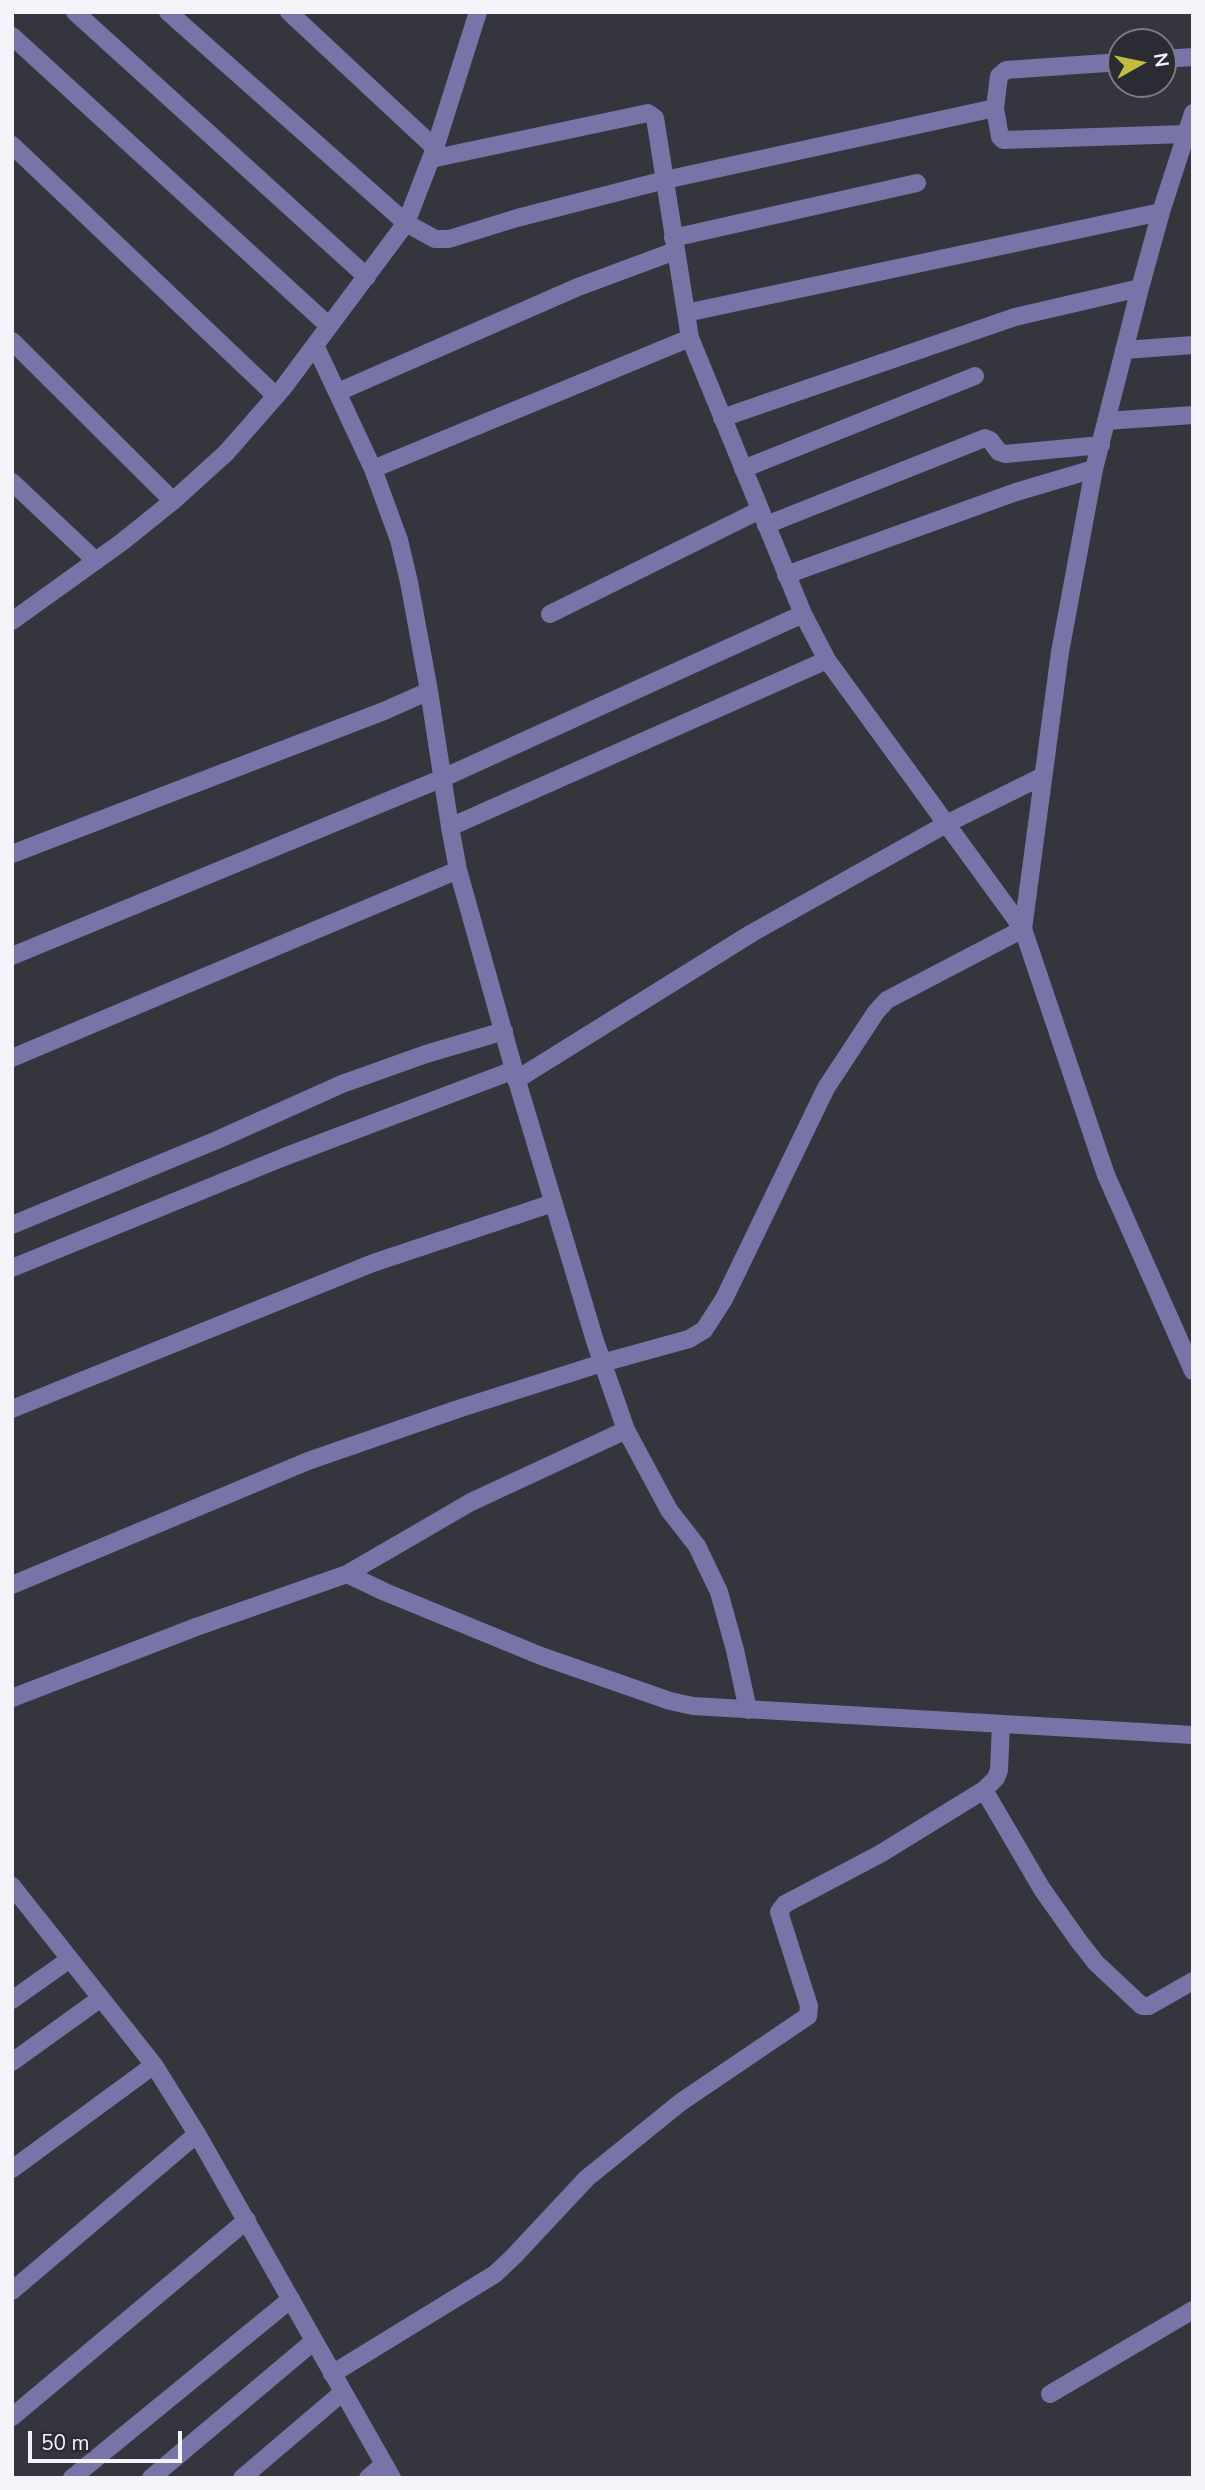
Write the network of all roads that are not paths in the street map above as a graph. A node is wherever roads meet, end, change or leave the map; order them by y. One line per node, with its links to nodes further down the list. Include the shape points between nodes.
1 (75, 12): 19 (street)
2 (168, 12): 17 (street)
3 (289, 12): 12 (street)
4 (459, 12): 5 (street)
5 (476, 19): 12 (street)
6 (12, 36): 22 (street)
7 (1107, 63): 8 (street, via 1006,69 999,76)
8 (995, 108): 10 (street, via 1003,139); 14 (street)
9 (1193, 113): 10 (street)
10 (1186, 134): 13 (street)
11 (12, 145): 30 (street)
12 (433, 153): 14 (street, via 648,113 657,122); 17 (street)
13 (1186, 155): 16 (street)
14 (665, 180): 17 (street, via 449,239 435,239); 18 (street)
15 (917, 183): 18 (street)
16 (1161, 212): 20 (street); 21 (street)
17 (406, 223): 19 (street)
18 (674, 244): 21 (street); 29 (street)
19 (367, 277): 22 (street)
20 (1140, 288): 27 (street); 32 (street, via 1015,317)
21 (686, 313): 23 (street)
22 (329, 326): 25 (street)
23 (690, 338): 32 (street); 35 (street)
24 (12, 341): 39 (street)
25 (315, 345): 29 (street); 30 (street)
26 (1193, 345): 27 (street)
27 (1124, 350): 33 (street)
28 (975, 376): 36 (street)
29 (338, 392): 35 (street)
30 (276, 397): 39 (street, via 226,453)
31 (1193, 415): 33 (street)
32 (722, 418): 36 (street)
33 (1106, 421): 34 (street)
34 (1101, 445): 37 (street); 40 (street, via 1005,454 985,438)
35 (373, 469): 47 (street, via 404,561)
36 (743, 470): 40 (street)
37 (1094, 470): 42 (street, via 1016,492); 48 (street, via 1060,652)
38 (12, 482): 41 (street)
39 (173, 501): 41 (street)
40 (763, 518): 42 (street); 43 (street)
41 (96, 561): 45 (street)
42 (786, 575): 44 (street)
43 (550, 614)
44 (803, 614): 46 (street); 49 (street)
45 (12, 621)
46 (827, 660): 50 (street); 51 (street)
47 (429, 691): 49 (street); 52 (street)
48 (1043, 776): 50 (street); 54 (street)
49 (443, 778): 51 (street); 55 (street)
50 (948, 823): 54 (street); 58 (street, via 752,933)
51 (450, 827): 53 (street)
52 (12, 855)
53 (458, 870): 56 (street); 57 (street)
54 (1023, 929): 62 (street, via 887,1000 876,1012 826,1088 724,1299 704,1330 689,1339); 63 (street, via 1105,1175)
55 (12, 956)
56 (504, 1031): 58 (street); 60 (street, via 342,1084)
57 (12, 1058)
58 (515, 1075): 59 (street); 61 (street, via 285,1157)
59 (553, 1203): 62 (street); 64 (street, via 373,1263)
60 (12, 1225)
61 (12, 1268)
62 (603, 1363): 65 (street); 67 (street, via 308,1461)
63 (1193, 1371)
64 (12, 1409)
65 (626, 1430): 66 (street, via 471,1502); 69 (street, via 669,1510 710,1571)
66 (347, 1574): 68 (street); 69 (street, via 541,1656 670,1702)
67 (12, 1585)
68 (12, 1699)
69 (748, 1710): 70 (street)
70 (1001, 1724): 71 (street); 72 (street, via 999,1770)
71 (1193, 1735)
72 (984, 1790): 75 (street, via 1077,1940 1142,2006); 87 (street, via 880,1854 785,1904 779,1912 809,2006 808,2016 681,2102 598,2170 495,2274)
73 (12, 1886): 74 (street)
74 (70, 1959): 76 (street); 77 (street)
75 (1193, 1982)
76 (101, 1998): 78 (street); 79 (street)
77 (12, 2000)
78 (12, 2062)
79 (154, 2064): 80 (street); 81 (street)
80 (197, 2134): 82 (street); 83 (street)
81 (12, 2169)
82 (247, 2220): 84 (street); 90 (street)
83 (12, 2291)
84 (290, 2299): 86 (street); 92 (street)
85 (1193, 2310): 89 (street)
86 (314, 2341): 87 (street); 93 (street)
87 (332, 2374): 88 (street)
88 (343, 2392): 91 (street); 94 (street)
89 (1050, 2394)
90 (12, 2417)
91 (388, 2471): 95 (street)
92 (72, 2478)
93 (151, 2478)
94 (242, 2478)
95 (368, 2478)

